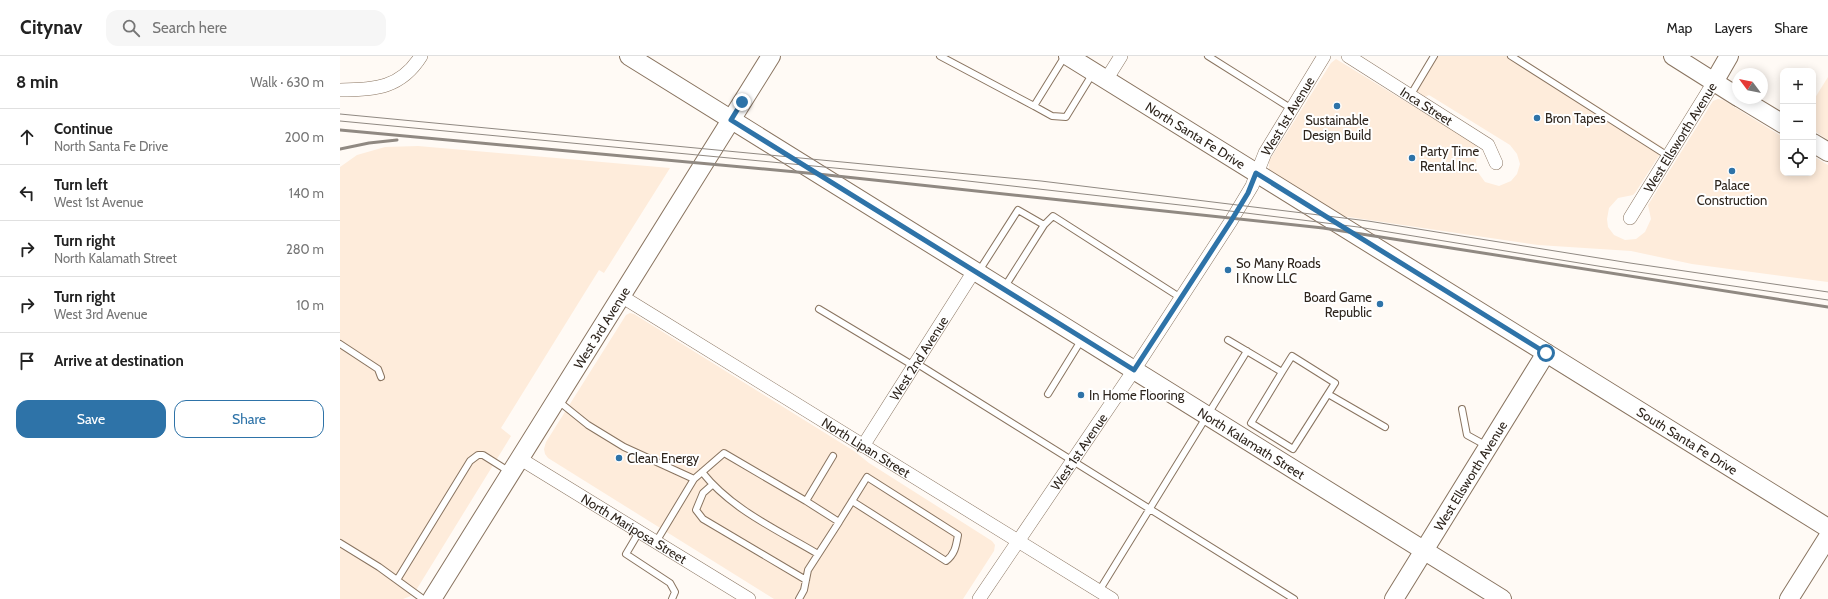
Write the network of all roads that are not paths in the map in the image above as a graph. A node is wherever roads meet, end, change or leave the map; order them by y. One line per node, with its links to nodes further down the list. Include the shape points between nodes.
1 (421, 56): 16 (street, via 415,66 401,79 385,86 368,90)
2 (629, 56): 22 (main road, North Kalamath Street)
3 (771, 56): 22 (main road, West 3rd Avenue)
4 (940, 56): 20 (lane)
5 (1067, 56): 14 (main road, North Santa Fe Drive); 20 (lane)
6 (1121, 56): 14 (street)
7 (1208, 56): 21 (lane)
8 (1324, 56): 21 (street, West 1st Avenue)
9 (1348, 56): 18 (street, Inca Street)
10 (1434, 56): 18 (lane)
11 (1511, 56): 26 (lane)
12 (1673, 56): 15 (main road)
13 (1730, 56): 15 (main road, West Ellsworth Avenue)
14 (1100, 76): 20 (lane, via 1066,117 1052,116); 28 (main road, North Santa Fe Drive)
15 (1714, 82): 17 (main road); 26 (street, West Ellsworth Avenue)
16 (340, 90)
17 (1732, 93)
18 (1410, 96): 27 (street, Inca Street, via 1488,145)
19 (1750, 104): 23 (main road)
20 (1034, 106)
21 (1292, 109): 28 (street, West 1st Avenue, via 1265,152)
22 (731, 120): 31 (main road, North Kalamath Street); 33 (main road, West 3rd Avenue)
23 (1780, 122)
24 (1816, 144): 25 (main road)
25 (1828, 152)
26 (1668, 156): 29 (street, West Ellsworth Avenue)
27 (1496, 163)
28 (1256, 173): 34 (street, West 1st Avenue, via 1248,193); 40 (main road, North Santa Fe Drive)
29 (1630, 218)
30 (1044, 225): 31 (lane, via 1018,210); 32 (lane); 34 (lane, via 1053,216)
31 (975, 272): 32 (main road, North Kalamath Street); 41 (street, West 2nd Avenue)
32 (1004, 290): 36 (main road, North Kalamath Street)
33 (621, 296): 47 (main road, West 3rd Avenue); 51 (street, North Lipan Street)
34 (1181, 298): 42 (street, West 1st Avenue)
35 (819, 308): 41 (lane)
36 (1082, 338): 42 (main road, North Kalamath Street); 45 (lane)
37 (1228, 340): 39 (lane)
38 (340, 344): 44 (lane, via 378,369)
39 (1247, 351): 43 (lane); 49 (lane)
40 (1546, 353): 52 (main road, West Ellsworth Avenue); 63 (main road, South Santa Fe Drive)
41 (915, 364): 51 (street, West 2nd Avenue); 54 (lane)
42 (1134, 370): 49 (main road, North Kalamath Street); 54 (street, West 1st Avenue)
43 (1282, 372): 46 (lane, via 1292,356 1335,383); 46 (lane, via 1251,423 1293,449)
44 (381, 377)
45 (1048, 394)
46 (1328, 394): 50 (lane)
47 (556, 400): 55 (main road, West 3rd Avenue); 57 (lane, via 588,425 624,447)
48 (1462, 409): 52 (lane, via 1467,435)
49 (1208, 416): 61 (lane); 69 (main road, North Kalamath Street)
50 (1385, 427)
51 (863, 446): 66 (street, North Lipan Street)
52 (1488, 447): 69 (main road, West Ellsworth Avenue)
53 (833, 456): 59 (lane)
54 (1072, 462): 61 (lane); 66 (street, West 1st Avenue)
55 (515, 465): 64 (street, North Mariposa Street); 71 (lane, via 484,455 478,455 470,462); 74 (main road, West 3rd Avenue)
56 (702, 472): 57 (lane); 58 (lane); 59 (lane, via 724,453)
57 (694, 479): 67 (lane)
58 (712, 485): 70 (lane, via 744,511); 72 (lane, via 703,493 696,510 703,519)
59 (806, 501): 62 (lane)
60 (852, 501): 60 (lane, via 867,477 958,535 952,557 946,561); 62 (lane)
61 (1150, 510): 73 (lane); 80 (lane)
62 (839, 522): 70 (lane)
63 (1828, 528)
64 (639, 532): 67 (street, North Mariposa Street); 75 (lane, via 626,554 670,583 675,592)
65 (1828, 537): 83 (main road)
66 (1020, 541): 73 (street, North Lipan Street); 78 (street, West 1st Avenue)
67 (656, 542): 76 (street, North Mariposa Street)
68 (340, 543): 71 (lane)
69 (1425, 550): 81 (main road, West Ellsworth Avenue); 82 (main road, North Kalamath Street)
70 (818, 554): 72 (lane, via 808,570)
71 (397, 580): 74 (lane)
72 (806, 580): 77 (lane)
73 (1099, 591): 79 (street, North Lipan Street)
74 (431, 598)
75 (672, 599)
76 (749, 599)
77 (799, 599)
78 (979, 599)
79 (1112, 599)
80 (1294, 599)
81 (1394, 599)
82 (1502, 599)
83 (1789, 599)

